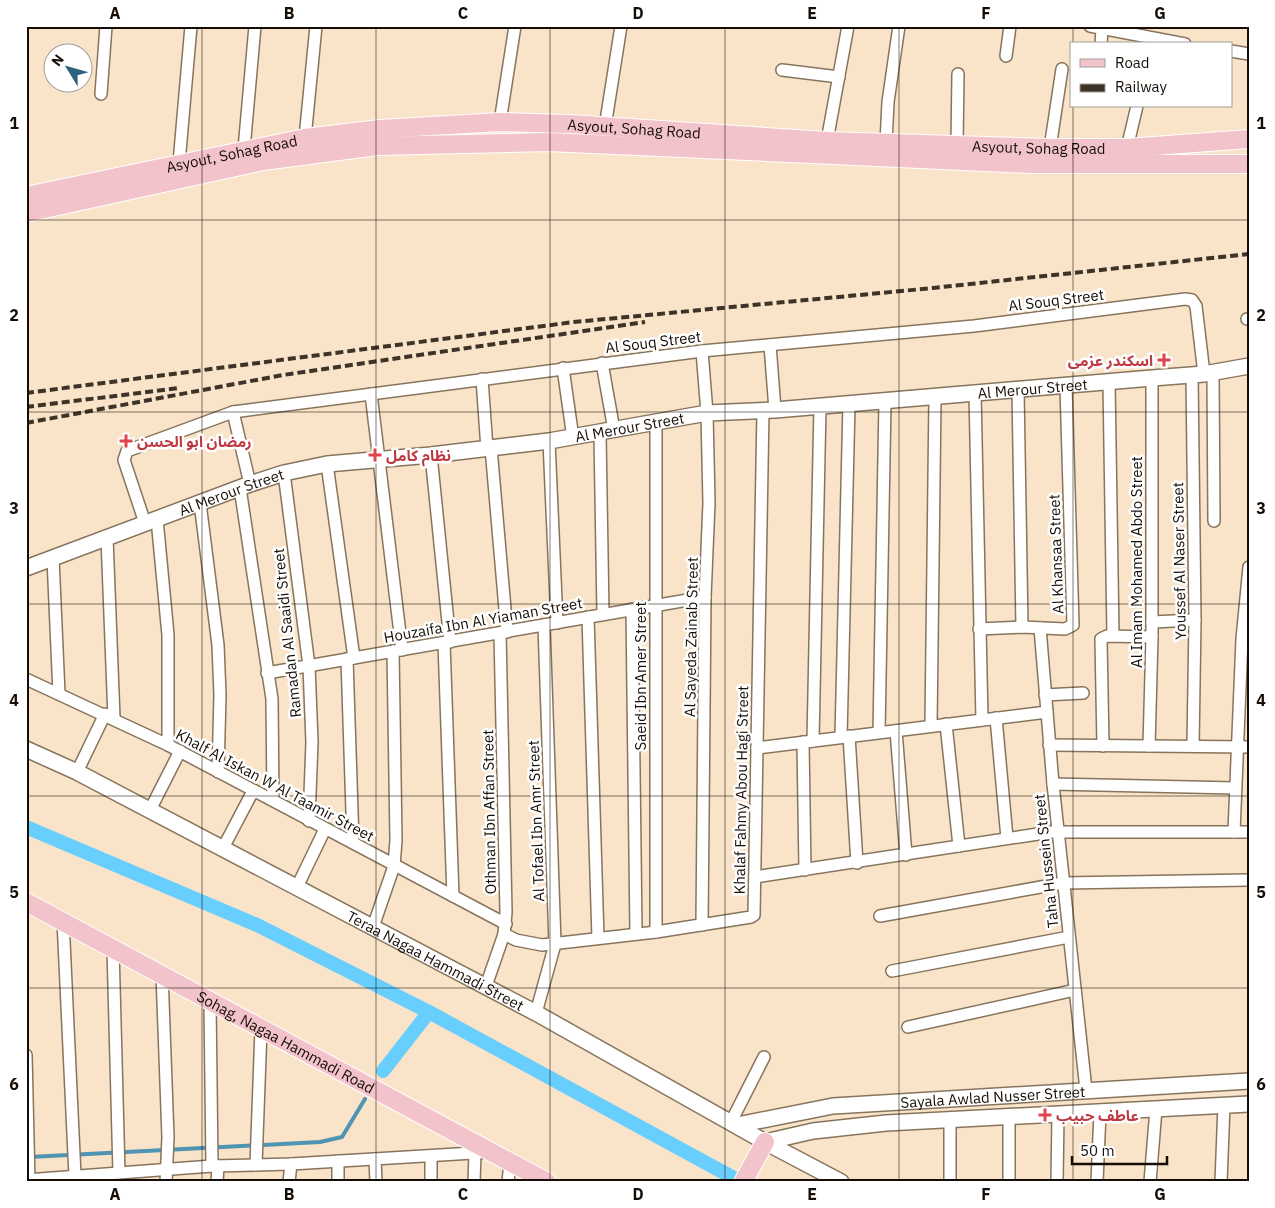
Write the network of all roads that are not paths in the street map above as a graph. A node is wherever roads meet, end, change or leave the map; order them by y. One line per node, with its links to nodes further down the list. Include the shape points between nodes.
1 (106, 26): 22 (street)
2 (191, 26): 38 (street)
3 (255, 26): 37 (street)
4 (316, 26): 28 (street)
5 (515, 26): 24 (street)
6 (621, 26): 27 (street)
7 (848, 26): 21 (street)
8 (899, 26): 32 (street, via 888,102)
9 (1010, 26): 17 (street)
10 (1090, 26): 11 (street)
11 (1102, 29): 12 (street); 14 (street)
12 (1125, 30): 13 (street)
13 (1149, 41)
14 (1101, 42)
15 (1232, 52): 16 (street)
16 (1249, 54)
17 (1006, 56)
18 (1062, 69): 35 (street)
19 (782, 70): 21 (street)
20 (958, 74): 34 (street)
21 (839, 77): 30 (street)
22 (101, 94)
23 (1137, 108): 36 (street)
24 (500, 122): 25 (main road, Asyout, Sohag Road); 27 (main road, Asyout, Sohag Road)
25 (478, 124): 26 (main road, Asyout, Sohag Road); 31 (main road, via 473,134)
26 (433, 126): 28 (main road, Asyout, Sohag Road, via 380,128); 33 (main road, via 440,135)
27 (605, 127): 30 (main road, Asyout, Sohag Road)
28 (305, 138): 37 (main road, Asyout, Sohag Road)
29 (1249, 139): 36 (main road, Asyout, Sohag Road)
30 (827, 141): 32 (main road, Asyout, Sohag Road)
31 (478, 142): 33 (main road, Asyout, Sohag Road); 39 (main road, Asyout, Sohag Road, via 1031,164)
32 (886, 143): 34 (main road, Asyout, Sohag Road)
33 (435, 144): 40 (main road, Asyout, Sohag Road, via 377,146 296,156)
34 (957, 145): 35 (main road, Asyout, Sohag Road)
35 (1050, 148): 36 (main road, Asyout, Sohag Road)
36 (1127, 148)
37 (244, 150): 38 (main road, Asyout, Sohag Road)
38 (179, 163): 40 (main road, Asyout, Sohag Road)
39 (1249, 164)
40 (116, 184): 41 (main road, Asyout, Sohag Road); 42 (main road, Asyout, Sohag Road)
41 (26, 196)
42 (26, 213)
43 (770, 345): 44 (street, Al Souq Street); 48 (street, Al Souq Street, via 974,326 1189,299 1196,306); 60 (street, Khalaf Fahmy Abou Hagi Street)
44 (702, 351): 45 (street, Al Souq Street); 62 (street, Al Sayeda Zainab Street)
45 (602, 363): 47 (street, Al Souq Street); 64 (street)
46 (1249, 366): 48 (street, Al Merour Street)
47 (563, 368): 50 (street, Al Souq Street); 65 (street)
48 (1203, 374): 49 (street, Al Merour Street); 75 (street); 85 (street, Youssef Al Naser Street)
49 (1152, 378): 51 (street, Al Merour Street); 86 (street, Al Imam Mohamed Abdo Street)
50 (482, 379): 55 (street, Al Souq Street); 67 (street, Othman Ibn Affan Street)
51 (1109, 382): 52 (street, Al Merour Street); 93 (street)
52 (1066, 386): 53 (street, Al Merour Street); 90 (street, Al Khansaa Street, via 1073,625 1068,629)
53 (1018, 390): 54 (street, Al Merour Street); 89 (street)
54 (976, 393): 56 (street, Al Merour Street); 91 (street)
55 (371, 394): 61 (street, Al Souq Street); 69 (street)
56 (935, 397): 57 (street, Al Merour Street); 110 (street)
57 (885, 401): 58 (street, Al Merour Street); 112 (street)
58 (849, 404): 59 (street, Al Merour Street); 113 (street)
59 (820, 406): 60 (street, Al Merour Street); 114 (street)
60 (769, 410): 62 (street, Al Merour Street); 122 (street, Khalaf Fahmy Abou Hagi Street)
61 (233, 412): 72 (street); 74 (street, Al Souq Street, via 127,451 124,460)
62 (707, 413): 63 (street, Al Merour Street); 80 (street, Al Sayeda Zainab Street)
63 (656, 421): 64 (street, Al Merour Street); 81 (street, Saeid Ibn Amer Street)
64 (607, 432): 65 (street, Al Merour Street); 83 (street)
65 (573, 438): 66 (street, Al Merour Street)
66 (550, 441): 67 (street, Al Merour Street); 87 (street)
67 (489, 448): 68 (street, Al Merour Street); 92 (street, Othman Ibn Affan Street)
68 (431, 455): 69 (street, Al Merour Street); 96 (street)
69 (378, 459): 70 (street, Al Merour Street); 97 (street)
70 (327, 464): 71 (street, Al Merour Street); 98 (street)
71 (284, 473): 72 (street, Al Merour Street); 99 (street, Ramadan Al Saaidi Street)
72 (245, 486): 73 (street, Al Merour Street); 100 (street)
73 (200, 503): 74 (street, Al Merour Street); 126 (street, via 218,645)
74 (151, 521): 76 (street, Al Merour Street); 115 (street, via 168,636)
75 (1214, 521)
76 (107, 538): 77 (street, Al Merour Street); 106 (street)
77 (53, 558): 79 (street, Al Merour Street); 103 (street)
78 (1249, 567): 95 (street)
79 (26, 568)
80 (706, 597): 81 (street, Houzaifa Ibn Al Yiaman Street); 153 (street, Al Sayeda Zainab Street)
81 (655, 606): 82 (street, Houzaifa Ibn Al Yiaman Street); 156 (street, Saeid Ibn Amer Street)
82 (632, 609): 83 (street, Houzaifa Ibn Al Yiaman Street); 157 (street)
83 (603, 614): 84 (street, Houzaifa Ibn Al Yiaman Street)
84 (588, 617): 87 (street, Houzaifa Ibn Al Yiaman Street); 159 (street)
85 (1195, 620): 86 (street); 119 (street, Youssef Al Naser Street)
86 (1152, 622): 94 (street, Al Imam Mohamed Abdo Street)
87 (557, 623): 88 (street, Houzaifa Ibn Al Yiaman Street)
88 (544, 625): 92 (street, Houzaifa Ibn Al Yiaman Street); 160 (street, Al Tofael Ibn Amr Street)
89 (1022, 627): 90 (street, Al Khansaa Street); 91 (street, Al Khansaa Street)
90 (1040, 628): 104 (street, Taha Hussein Street)
91 (979, 629): 108 (street)
92 (504, 633): 96 (street, Houzaifa Ibn Al Yiaman Street); 155 (street, Othman Ibn Affan Street)
93 (1113, 636): 94 (street); 117 (street, via 1104,637 1101,642)
94 (1152, 637): 118 (street, Al Imam Mohamed Abdo Street)
95 (1245, 639): 120 (street)
96 (447, 642): 97 (street, Houzaifa Ibn Al Yiaman Street); 149 (street)
97 (397, 651): 98 (street, Houzaifa Ibn Al Yiaman Street); 143 (street)
98 (351, 659): 99 (street, Houzaifa Ibn Al Yiaman Street); 138 (street)
99 (308, 666): 100 (street, Houzaifa Ibn Al Yiaman Street); 132 (street, Ramadan Al Saaidi Street, via 312,742)
100 (266, 673): 130 (street, via 272,699)
101 (27, 681): 103 (street, Khalf Al Iskan W Al Taamir Street)
102 (1083, 693): 104 (street)
103 (58, 694): 106 (street, Khalf Al Iskan W Al Taamir Street)
104 (1045, 695): 105 (street, Taha Hussein Street)
105 (1047, 712): 107 (street); 116 (street, Taha Hussein Street)
106 (110, 716): 115 (street, Khalf Al Iskan W Al Taamir Street); 125 (street)
107 (996, 718): 108 (street); 137 (street)
108 (982, 720): 109 (street)
109 (946, 724): 110 (street); 139 (street)
110 (931, 726): 111 (street)
111 (896, 730): 112 (street); 141 (street)
112 (879, 732): 113 (street)
113 (845, 737): 114 (street); 142 (street)
114 (808, 741): 122 (street); 144 (street)
115 (168, 745): 124 (street, Khalf Al Iskan W Al Taamir Street)
116 (1050, 745): 117 (street); 127 (street, Taha Hussein Street)
117 (1103, 746): 118 (street)
118 (1149, 746): 119 (street)
119 (1193, 746): 120 (street)
120 (1236, 747): 121 (street); 128 (street)
121 (1249, 747)
122 (757, 748): 145 (street, Khalaf Fahmy Abou Hagi Street)
123 (26, 749): 125 (street, Teraa Nagaa Hammadi Street)
124 (180, 752): 126 (street, Khalf Al Iskan W Al Taamir Street); 131 (street)
125 (77, 772): 131 (street, Teraa Nagaa Hammadi Street)
126 (218, 772): 129 (street, Khalf Al Iskan W Al Taamir Street)
127 (1053, 784): 128 (street); 134 (street, Taha Hussein Street)
128 (1235, 788): 135 (street)
129 (253, 791): 130 (street, Khalf Al Iskan W Al Taamir Street); 140 (street)
130 (272, 800): 132 (street, Khalf Al Iskan W Al Taamir Street)
131 (150, 810): 140 (street, Teraa Nagaa Hammadi Street)
132 (310, 821): 133 (street, Khalf Al Iskan W Al Taamir Street)
133 (326, 829): 138 (street, Khalf Al Iskan W Al Taamir Street); 148 (street)
134 (1058, 832): 135 (street); 137 (street); 147 (street, Taha Hussein Street)
135 (1234, 832): 136 (street)
136 (1249, 832)
137 (1007, 838): 139 (street)
138 (353, 842): 143 (street, Khalf Al Iskan W Al Taamir Street)
139 (959, 846): 141 (street)
140 (223, 848): 148 (street, Teraa Nagaa Hammadi Street)
141 (906, 855): 142 (street)
142 (856, 863): 144 (street)
143 (394, 866): 149 (street, Khalf Al Iskan W Al Taamir Street); 154 (street)
144 (805, 870): 145 (street)
145 (755, 877): 153 (street, Khalaf Fahmy Abou Hagi Street, via 753,916)
146 (1249, 880): 147 (street)
147 (1064, 883): 151 (street); 158 (street, Taha Hussein Street)
148 (297, 887): 154 (street, Teraa Nagaa Hammadi Street)
149 (453, 896): 155 (street, Khalf Al Iskan W Al Taamir Street)
150 (26, 902): 152 (main road, Sohag, Nagaa Hammadi Road)
151 (880, 916)
152 (63, 920): 161 (main road, Sohag, Nagaa Hammadi Road); 195 (street)
153 (702, 924): 156 (street, Khalaf Fahmy Abou Hagi Street)
154 (373, 927): 164 (street, Teraa Nagaa Hammadi Street)
155 (505, 929): 160 (street, Khalaf Fahmy Abou Hagi Street, via 529,943); 164 (street, Othman Ibn Affan Street)
156 (656, 932): 157 (street, Khalaf Fahmy Abou Hagi Street)
157 (636, 933): 159 (street, Khalaf Fahmy Abou Hagi Street)
158 (1069, 937): 162 (street); 165 (street, Taha Hussein Street)
159 (598, 938): 160 (street, Khalaf Fahmy Abou Hagi Street)
160 (555, 944): 167 (street, Al Tofael Ibn Amr Street)
161 (113, 948): 163 (main road, Sohag, Nagaa Hammadi Road); 194 (street)
162 (892, 971)
163 (162, 974): 166 (main road, Sohag, Nagaa Hammadi Road); 193 (street)
164 (486, 986): 167 (street, Teraa Nagaa Hammadi Street)
165 (1075, 990): 168 (street); 174 (street, Taha Hussein Street)
166 (210, 1001): 169 (main road, Sohag, Nagaa Hammadi Road); 192 (street)
167 (536, 1013): 183 (street, Teraa Nagaa Hammadi Street)
168 (908, 1027)
169 (261, 1029): 185 (main road, Sohag, Nagaa Hammadi Road); 191 (street)
170 (26, 1055): 196 (street)
171 (764, 1057): 183 (street)
172 (1249, 1081): 173 (street, Sayala Awlad Nusser Street)
173 (1208, 1084): 174 (street, Sayala Awlad Nusser Street); 177 (street)
174 (1086, 1090): 183 (street, Sayala Awlad Nusser Street, via 832,1106)
175 (1249, 1104): 176 (street, Sayala Awlad Nusser Street)
176 (1224, 1105): 177 (street, Sayala Awlad Nusser Street); 213 (street)
177 (1208, 1106): 178 (street, Sayala Awlad Nusser Street)
178 (1156, 1109): 179 (street, Sayala Awlad Nusser Street); 212 (street)
179 (1100, 1112): 180 (street, Sayala Awlad Nusser Street); 211 (street)
180 (1058, 1114): 181 (street, Sayala Awlad Nusser Street); 210 (street)
181 (1009, 1117): 182 (street, Sayala Awlad Nusser Street); 209 (street)
182 (950, 1120): 184 (street, Sayala Awlad Nusser Street, via 837,1128); 208 (street)
183 (734, 1124): 184 (street, Teraa Nagaa Hammadi Street)
184 (765, 1142): 206 (main road); 207 (street, Teraa Nagaa Hammadi Street)
185 (484, 1153): 186 (street); 189 (main road, Sohag, Nagaa Hammadi Road); 203 (street)
186 (431, 1157): 187 (street); 202 (street)
187 (376, 1159): 188 (street); 201 (street)
188 (338, 1161): 190 (street); 200 (street)
189 (510, 1162): 204 (street); 205 (main road, Sohag, Nagaa Hammadi Road)
190 (291, 1164): 191 (street); 199 (street)
191 (256, 1165): 192 (street)
192 (215, 1166): 193 (street); 198 (street)
193 (167, 1170): 194 (street); 197 (street)
194 (119, 1172): 195 (street)
195 (75, 1176): 196 (street)
196 (28, 1180)
197 (166, 1182)
198 (218, 1182)
199 (289, 1182)
200 (338, 1182)
201 (376, 1182)
202 (431, 1182)
203 (474, 1182)
204 (508, 1182)
205 (547, 1182)
206 (743, 1182)
207 (841, 1182)
208 (950, 1182)
209 (1009, 1182)
210 (1057, 1182)
211 (1096, 1182)
212 (1150, 1182)
213 (1221, 1182)

